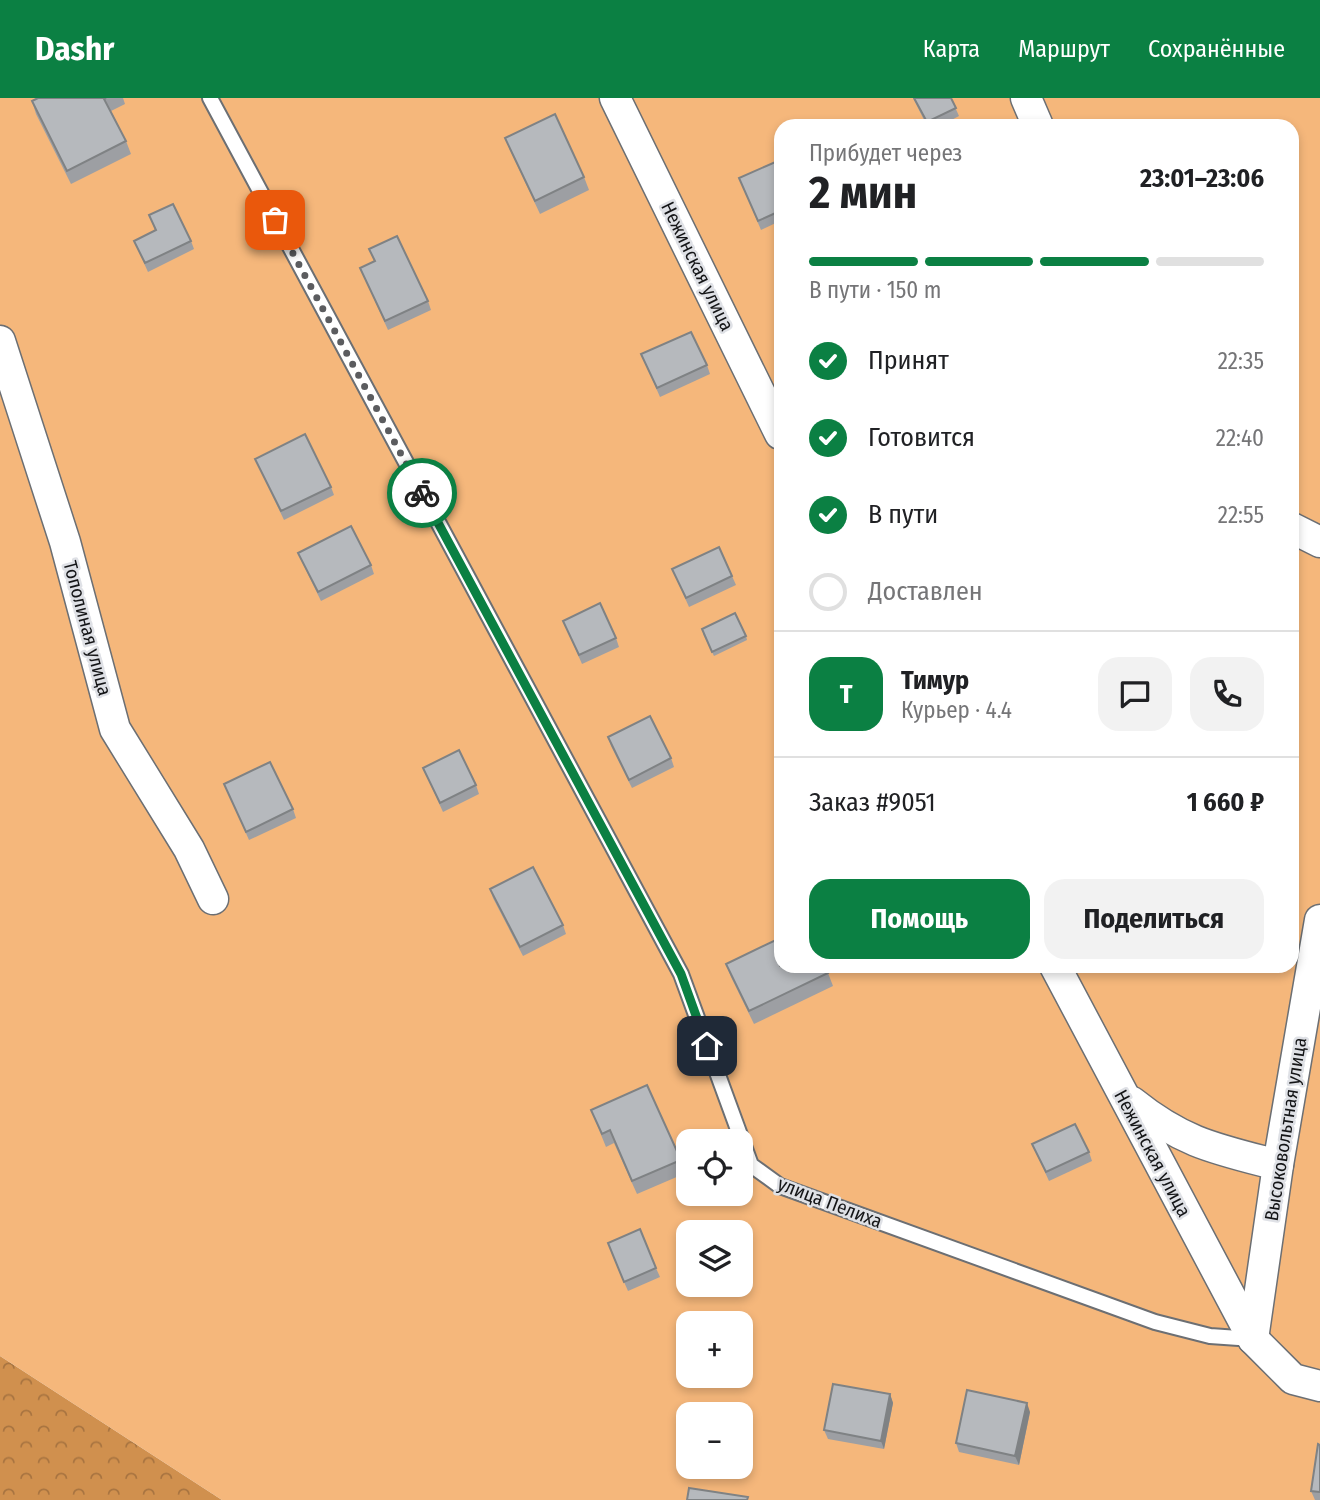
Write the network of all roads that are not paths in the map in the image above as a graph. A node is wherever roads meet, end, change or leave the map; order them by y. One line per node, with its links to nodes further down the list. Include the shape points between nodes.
1 (210, 98): 14 (lane, улица Пелиха, via 681,974 751,1165 780,1186 1155,1322 1210,1336)
2 (615, 98): 6 (street, Нежинская улица)
3 (1027, 98): 4 (street)
4 (1035, 119)
5 (0, 341): 9 (street, Тополиная улица, via 65,542 115,729 189,849)
6 (774, 422)
7 (1299, 532): 8 (street)
8 (1320, 542)
9 (213, 899)
10 (1320, 920): 13 (street, Высоковольтная улица)
11 (1059, 973): 12 (street, Нежинская улица)
12 (1121, 1093): 13 (street, via 1165,1128 1206,1147); 14 (street, Нежинская улица)
13 (1278, 1166): 14 (street, Высоковольтная улица)
14 (1253, 1339): 15 (street, via 1293,1379)
15 (1320, 1386)

